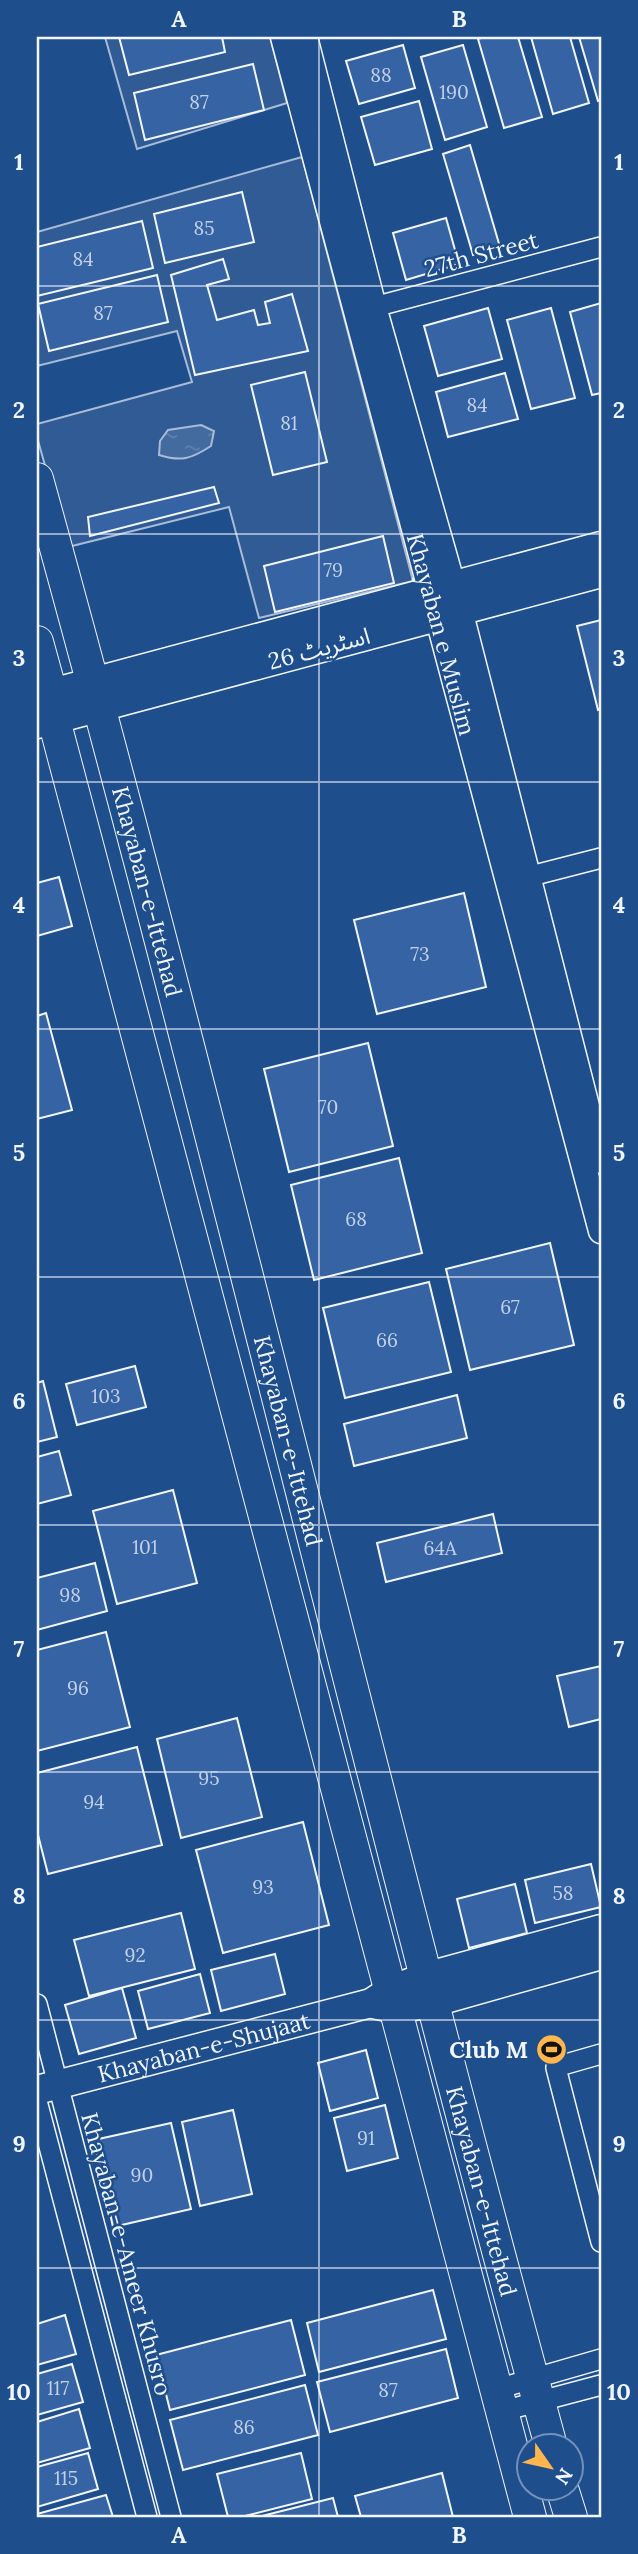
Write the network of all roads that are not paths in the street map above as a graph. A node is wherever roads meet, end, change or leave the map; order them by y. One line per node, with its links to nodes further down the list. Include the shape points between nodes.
1 (283, 37): 3 (street, Khayaban e Muslim)
2 (305, 37): 3 (street, Khayaban e Muslim)
3 (319, 134): 5 (street, Khayaban e Muslim); 6 (street, Khayaban e Muslim)
4 (601, 247): 5 (street, 27th Street)
5 (373, 307): 6 (street, Khayaban e Muslim)
6 (397, 428): 10 (street, Khayaban e Muslim)
7 (37, 479): 12 (main road, Khayaban-e-Ittehad)
8 (601, 547): 10 (main road, اسٹریٹ 26)
9 (601, 573): 10 (main road, اسٹریٹ 26)
10 (445, 601): 12 (main road, اسٹریٹ 26); 15 (street, Khayaban e Muslim); 17 (street, Khayaban e Muslim)
11 (37, 642): 13 (main road, Khayaban-e-Ittehad)
12 (97, 694): 13 (main road, اسٹریٹ 26); 20 (main road, Khayaban-e-Ittehad)
13 (44, 709): 21 (main road, Khayaban-e-Ittehad)
14 (601, 858): 15 (street)
15 (527, 877): 16 (street, Khayaban e Muslim)
16 (601, 1159)
17 (601, 1231)
18 (601, 1929): 20 (main road)
19 (601, 1955): 20 (main road)
20 (428, 1988): 21 (main road, via 427,2009 415,2008 405,2014); 21 (main road, via 417,1966 407,1974 394,1974); 29 (main road, Khayaban-e-Ittehad)
21 (389, 1999): 24 (main road, Khayaban-e-Shujaat); 30 (main road, Khayaban-e-Ittehad)
22 (37, 2004): 24 (street, Khayaban-e-Ameer Khusro)
23 (601, 2054): 25 (street, via 556,2068)
24 (44, 2092): 32 (street, Khayaban-e-Ameer Khusro); 33 (street, Khayaban-e-Ameer Khusro)
25 (597, 2204): 26 (street)
26 (601, 2242)
27 (601, 2359): 29 (street)
28 (601, 2385): 29 (street)
29 (536, 2390): 30 (street); 31 (main road, Khayaban-e-Ittehad)
30 (500, 2400): 34 (main road, Khayaban-e-Ittehad)
31 (547, 2432)
32 (147, 2517)
33 (171, 2517)
34 (530, 2517)

